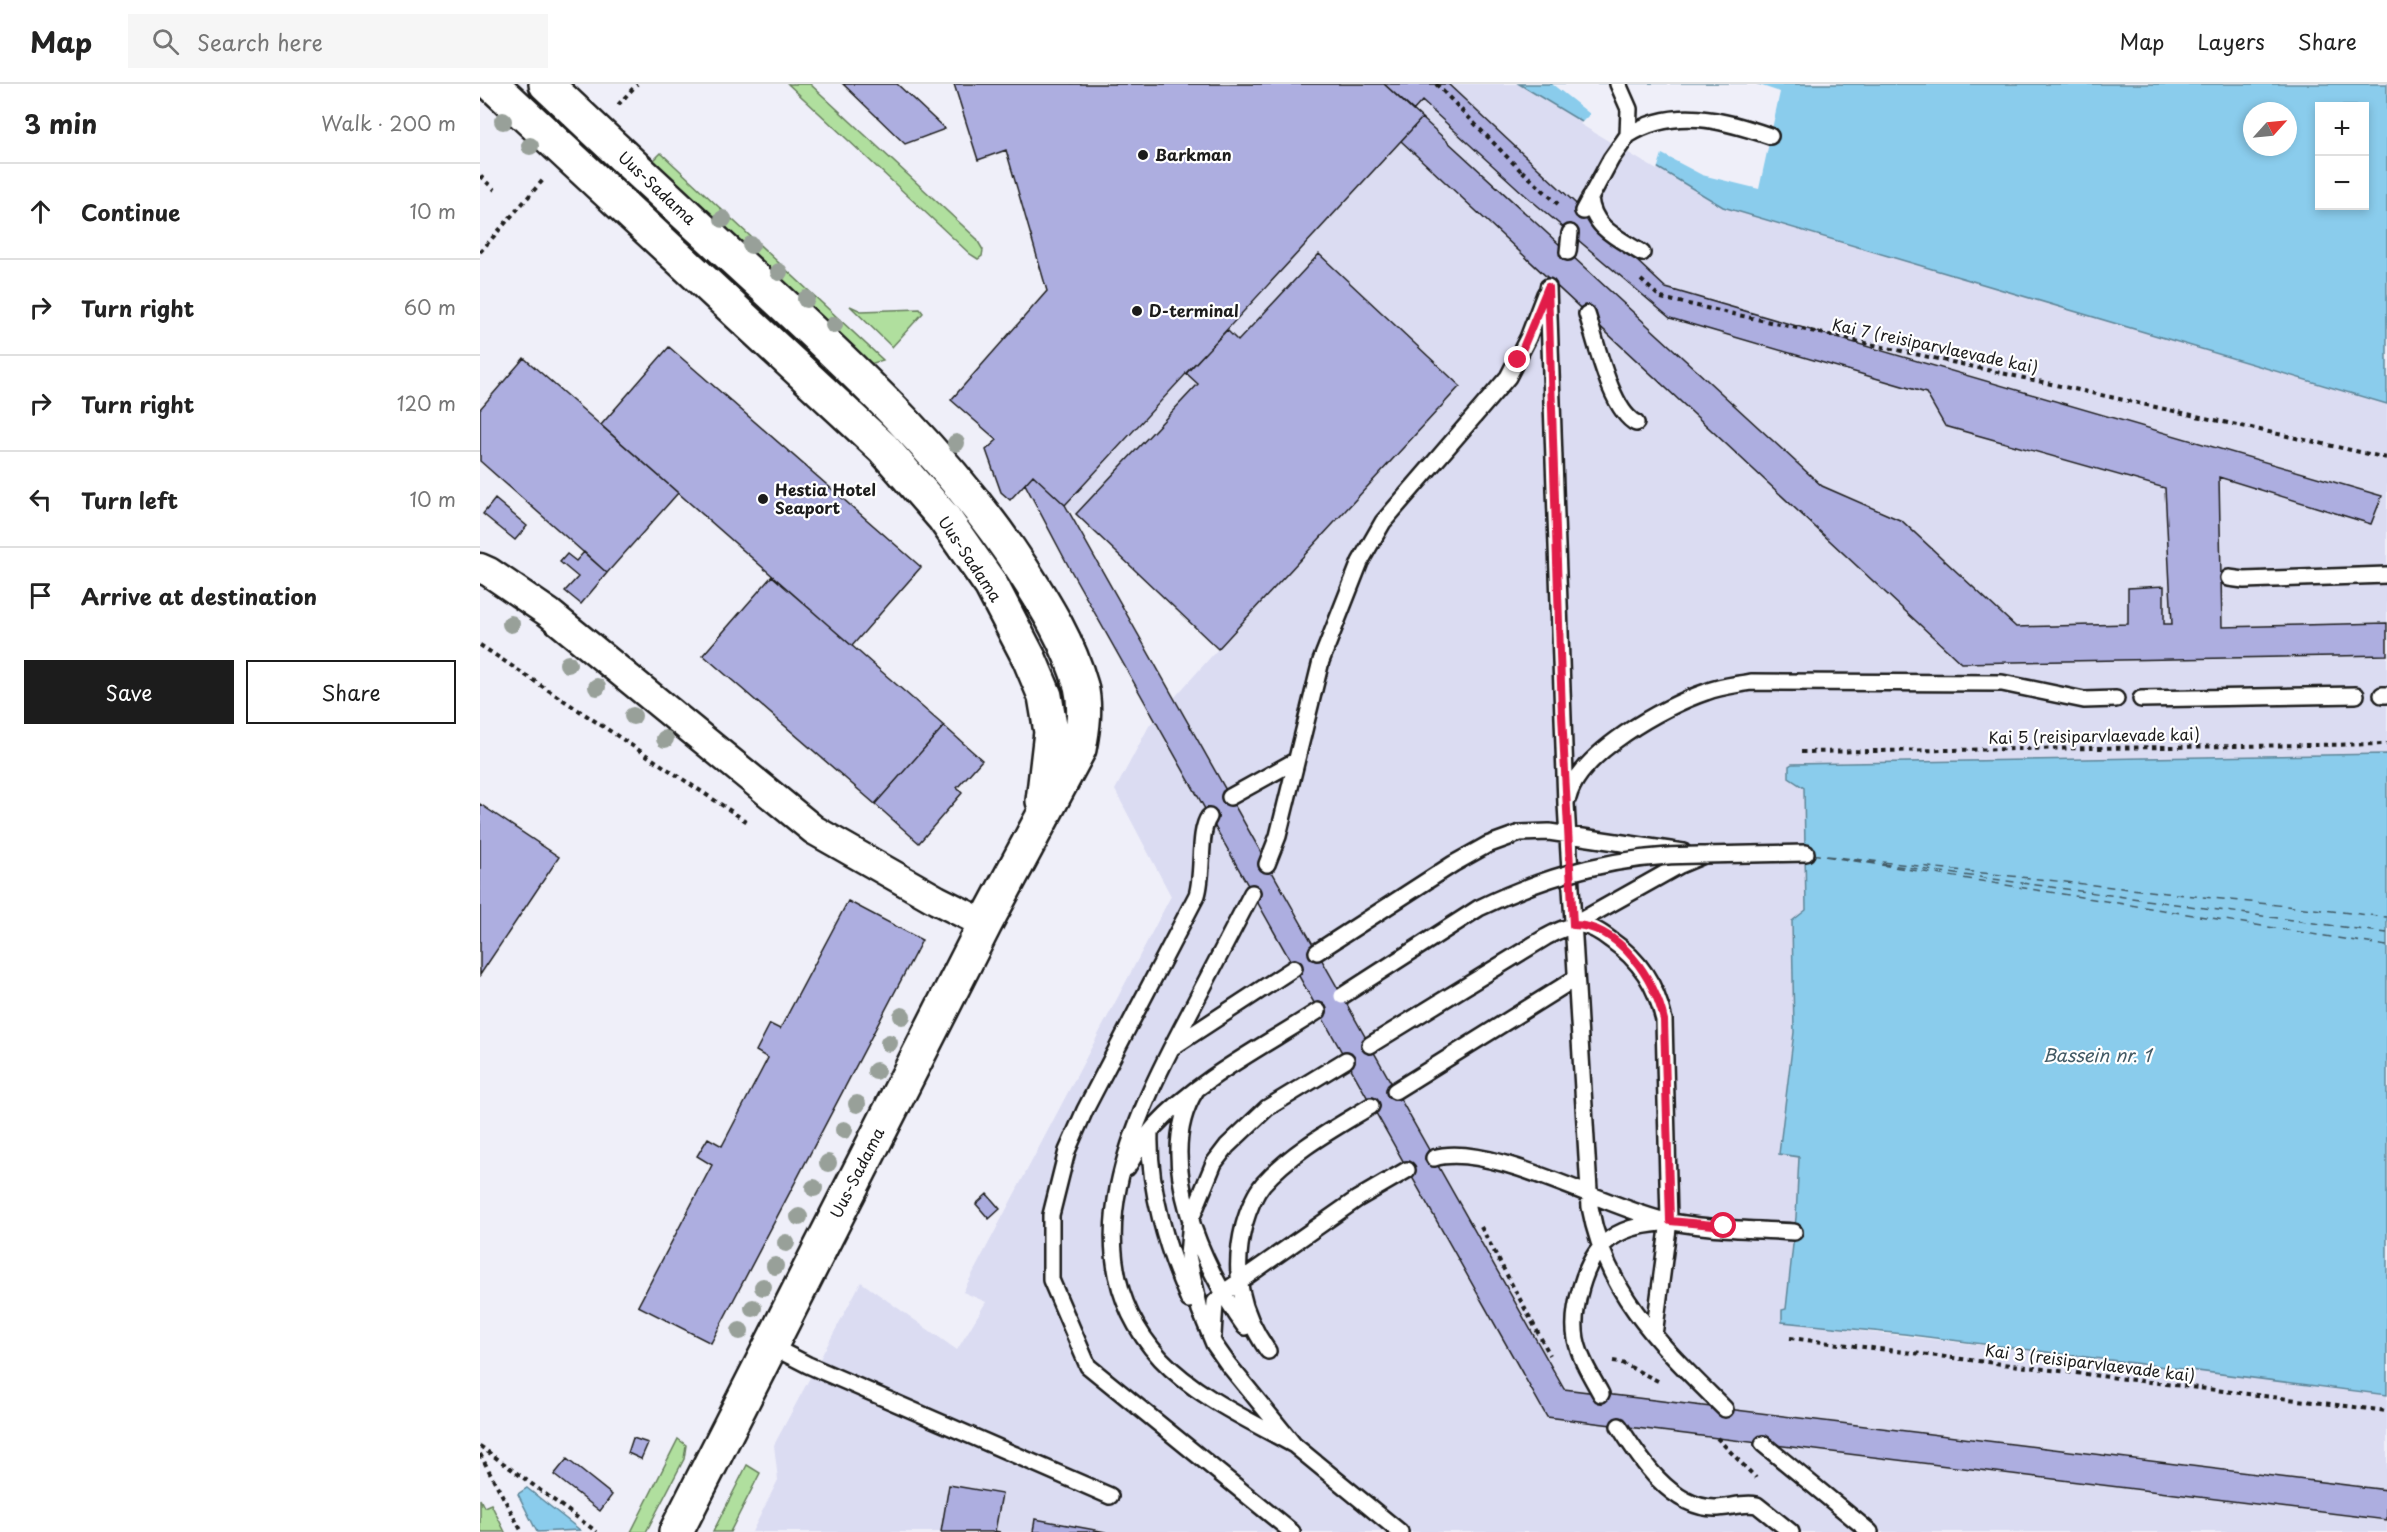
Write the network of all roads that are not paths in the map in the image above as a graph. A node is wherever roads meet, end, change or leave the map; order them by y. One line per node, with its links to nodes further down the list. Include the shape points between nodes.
1 (492, 84): 10 (street, Uus-Sadama)
2 (546, 84): 11 (street, Uus-Sadama)
3 (1618, 84): 4 (lane, via 1629,109)
4 (1628, 135): 5 (lane, via 1642,126 1690,116 1719,120); 8 (lane, via 1590,198 1596,220 1606,231)
5 (1770, 136)
6 (1570, 234): 7 (lane)
7 (1565, 250)
8 (1641, 253)
9 (1587, 314): 12 (lane, via 1616,399)
10 (809, 380): 11 (street, Uus-Sadama, via 843,391); 22 (street, Uus-Sadama, via 883,448 944,518 991,585 1045,696 1051,732)
11 (874, 389): 22 (street, Uus-Sadama, via 973,501 1035,589 1066,645 1081,688 1084,719 1079,749)
12 (1636, 423)
13 (480, 568): 28 (street, via 549,613 813,830)
14 (2387, 575): 15 (lane)
15 (2229, 578)
16 (2356, 695): 18 (lane)
17 (2116, 699): 21 (lane, via 2084,700 2002,683 1751,682 1723,686 1685,701 1612,742 1577,777)
18 (2141, 699)
19 (1295, 761): 20 (lane); 21 (lane, via 1333,624 1371,541 1396,505 1508,377 1549,283); 26 (lane, via 1278,836)
20 (1230, 797)
21 (1566, 804): 24 (lane)
22 (1042, 815): 28 (street, Uus-Sadama)
23 (1209, 817): 63 (lane, via 1203,827 1203,867 1197,895 1067,1151 1051,1215 1051,1280 1088,1366)
24 (1568, 834): 25 (lane); 29 (lane); 30 (lane, via 1531,832 1487,845)
25 (1704, 855): 29 (lane); 33 (lane, bridge, via 1806,853 1644,857 1564,875 1479,908)
26 (1267, 864)
27 (1252, 893): 36 (lane)
28 (985, 924): 55 (street, Uus-Sadama)
29 (1573, 925): 32 (lane); 35 (lane, via 1546,937); 48 (lane, via 1598,930 1636,960 1648,976 1660,1005 1664,1020)
30 (1317, 952)
31 (1294, 968): 36 (lane)
32 (1576, 978): 40 (lane); 46 (lane)
33 (1342, 996)
34 (1318, 1011): 39 (lane)
35 (1370, 1045)
36 (1170, 1049): 38 (lane)
37 (1346, 1060): 47 (lane, via 1268,1108 1242,1129 1214,1163)
38 (1153, 1085): 42 (lane); 45 (lane, via 1135,1125)
39 (1196, 1090): 42 (lane); 47 (lane, via 1186,1106 1178,1142)
40 (1395, 1091)
41 (1371, 1106): 51 (lane, via 1280,1166 1261,1186 1241,1236)
42 (1150, 1132): 45 (lane, via 1126,1170); 54 (lane, via 1155,1186 1171,1248 1187,1296)
43 (1434, 1158): 46 (lane, via 1458,1155 1483,1159)
44 (1407, 1170): 51 (lane, via 1357,1199)
45 (1117, 1193): 60 (lane, via 1114,1240 1119,1283 1140,1331 1162,1359 1197,1390)
46 (1588, 1195): 48 (lane); 50 (lane)
47 (1191, 1219): 52 (lane, via 1209,1269); 54 (lane, via 1188,1236 1192,1280)
48 (1670, 1221): 49 (lane); 50 (lane, via 1618,1233); 53 (lane)
49 (1794, 1232)
50 (1599, 1249): 53 (lane, via 1622,1294); 56 (lane, via 1576,1301 1575,1319 1579,1352)
51 (1238, 1282): 52 (lane); 52 (lane, via 1244,1310 1268,1351 1249,1334)
52 (1223, 1293): 54 (lane, via 1215,1302)
53 (1654, 1335): 57 (lane)
54 (1214, 1344): 60 (lane)
55 (769, 1345): 61 (lane); 62 (street, Uus-Sadama)
56 (1601, 1394)
57 (1725, 1409)
58 (1619, 1426): 65 (lane, via 1666,1487 1714,1508 1757,1505)
59 (1763, 1444): 66 (lane)
60 (1294, 1446): 64 (lane)
61 (1110, 1496)
62 (676, 1532)
63 (1292, 1532)
64 (1400, 1532)
65 (1791, 1532)
66 (1870, 1532)

